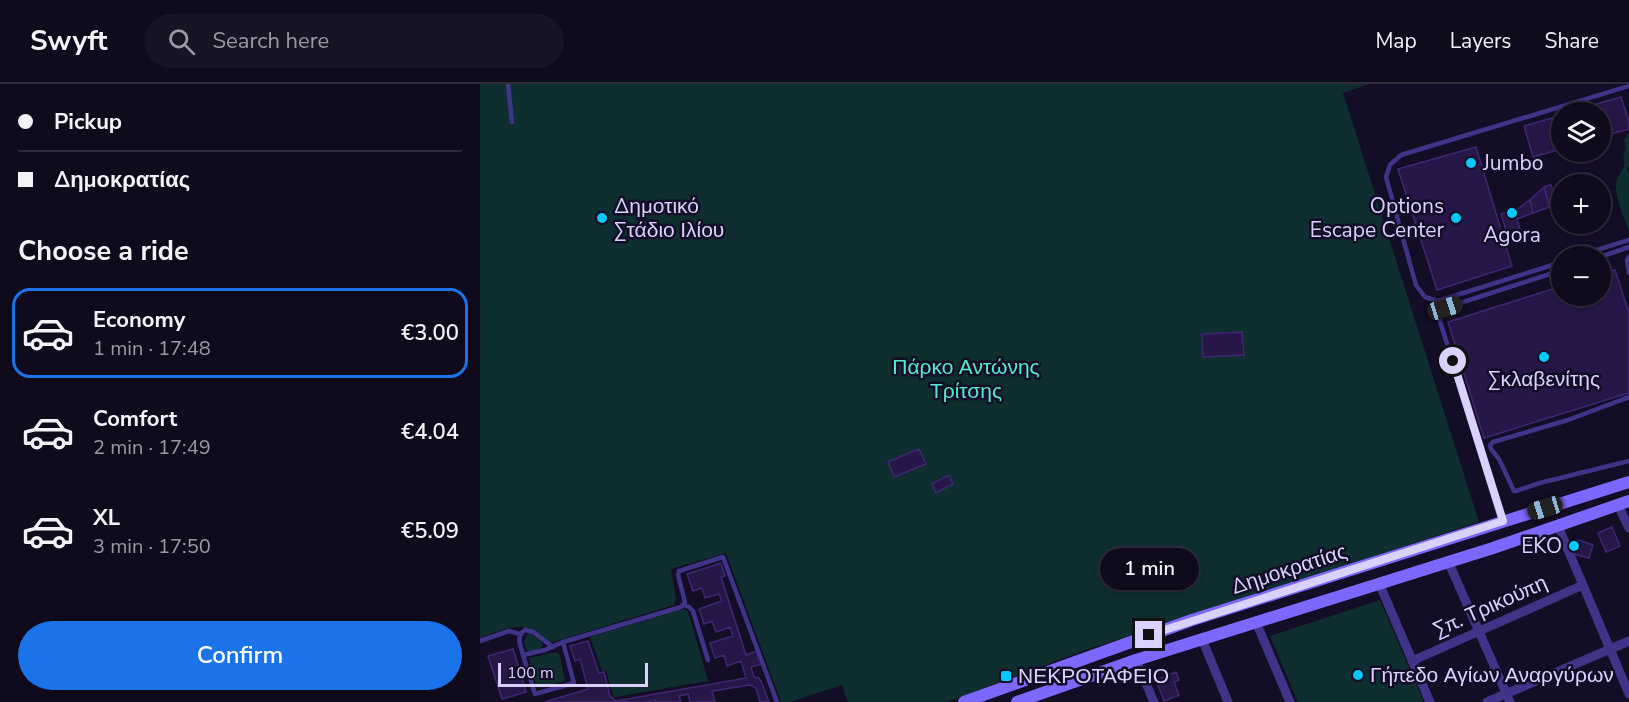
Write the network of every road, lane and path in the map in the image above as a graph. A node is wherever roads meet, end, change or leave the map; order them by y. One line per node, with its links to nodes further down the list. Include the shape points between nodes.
1 (508, 84): 3 (lane)
2 (1629, 86): 9 (lane, via 1401,154 1390,165 1386,177 1416,285 1425,297 1438,301)
3 (512, 122)
4 (1629, 240): 5 (lane)
5 (1610, 246)
6 (1629, 248): 7 (lane)
7 (1611, 254)
8 (1629, 257): 10 (lane)
9 (1551, 265)
10 (1629, 273)
11 (1551, 274): 16 (lane, via 1445,308 1438,315)
12 (1629, 398): 13 (lane, via 1490,445 1516,492)
13 (1629, 461)
14 (1629, 482): 16 (main road, Δημοκρατίας)
15 (1624, 503): 17 (main road, Δημοκρατίας); 18 (street)
16 (1503, 521): 39 (main road, Δημοκρατίας, via 1192,620)
17 (1558, 526): 19 (main road, Δημοκρατίας); 21 (street)
18 (1629, 528)
19 (1448, 561): 20 (main road, Δημοκρατίας); 24 (street)
20 (1379, 582): 23 (main road, Δημοκρατίας); 35 (street)
21 (1583, 585): 24 (street, Σπ. Τρικούπη); 31 (street)
22 (684, 605): 28 (lane); 33 (lane, via 693,611); 38 (lane, via 679,572 723,557)
23 (1256, 622): 26 (main road, Δημοκρατίας); 43 (street)
24 (1478, 632): 35 (street, Σπ. Τρικούπη); 37 (street)
25 (520, 634): 27 (lane, via 509,631); 30 (lane, via 528,630); 32 (lane)
26 (1202, 639): 34 (main road, Δημοκρατίας); 42 (street)
27 (480, 640)
28 (563, 642): 30 (lane); 32 (lane, via 574,683 535,694)
29 (1629, 642): 31 (street)
30 (553, 647): 32 (lane)
31 (1610, 649): 36 (street); 37 (street)
32 (523, 655)
33 (708, 660)
34 (1136, 660): 40 (main road, Δημοκρατίας); 41 (street)
35 (1413, 661): 44 (street)
36 (1629, 694)
37 (1508, 698): 45 (street)
38 (777, 702)
39 (964, 702)
40 (1017, 702)
41 (1154, 702)
42 (1228, 702)
43 (1290, 702)
44 (1430, 702)
45 (1487, 702)

